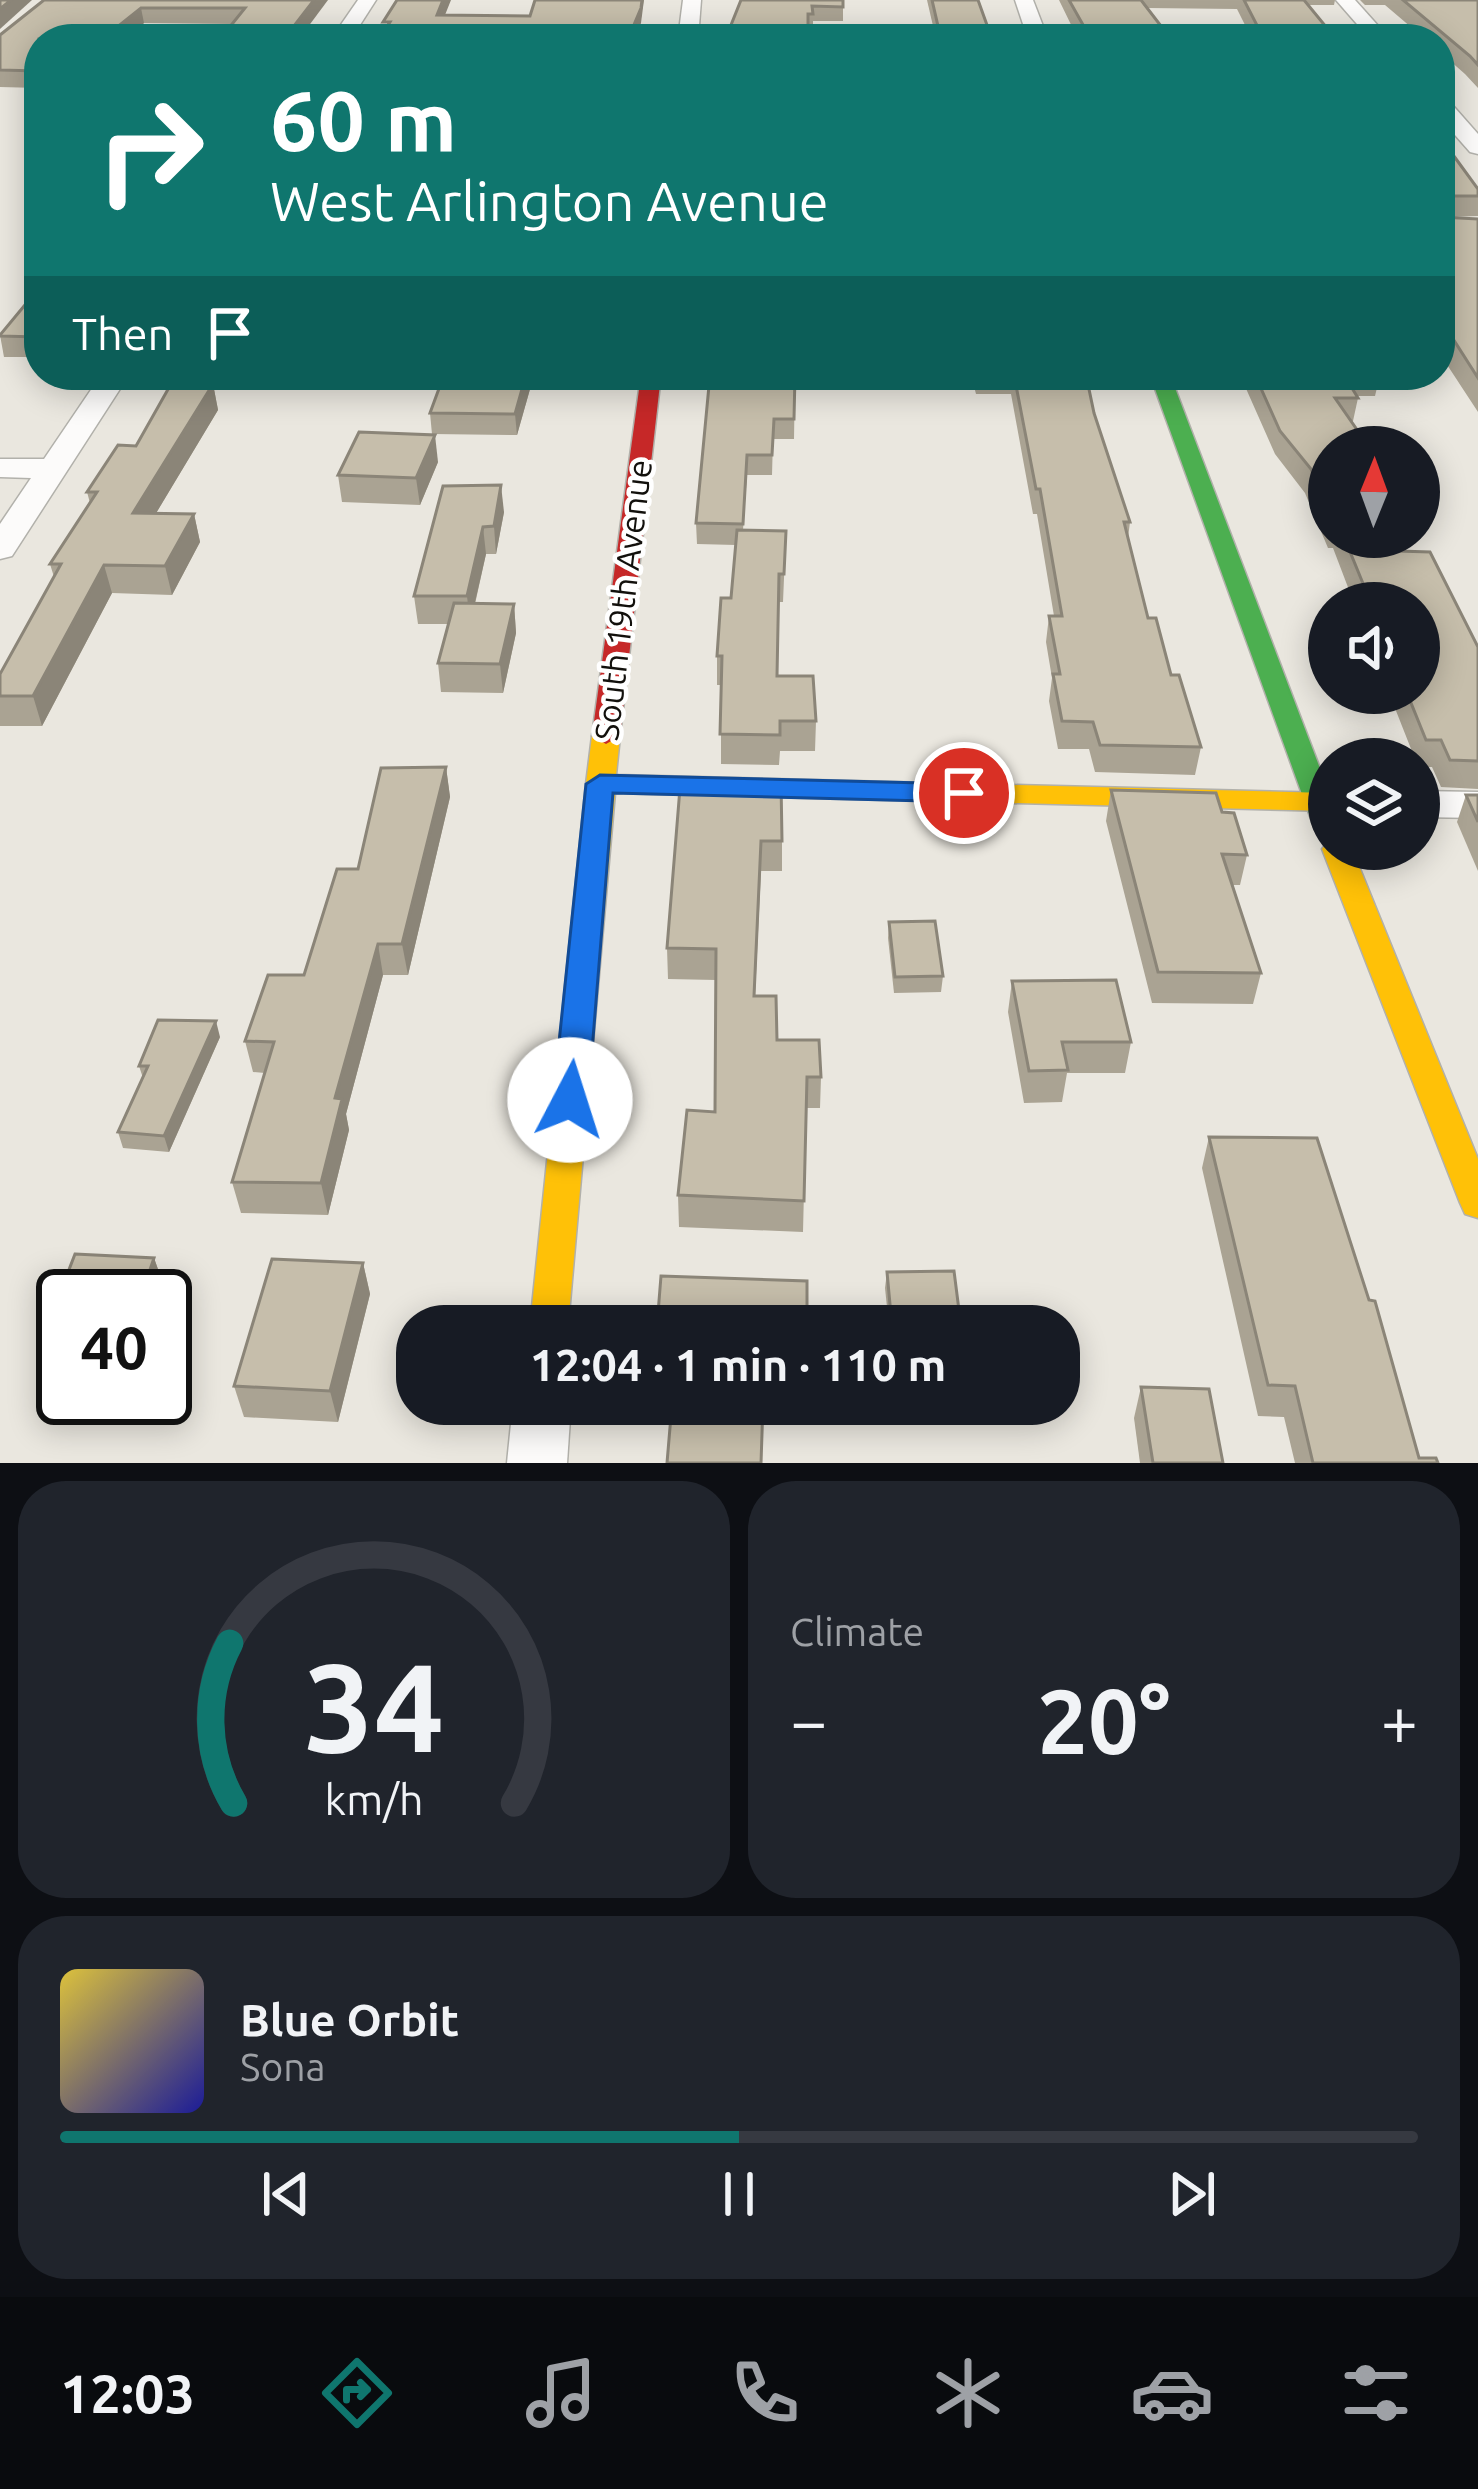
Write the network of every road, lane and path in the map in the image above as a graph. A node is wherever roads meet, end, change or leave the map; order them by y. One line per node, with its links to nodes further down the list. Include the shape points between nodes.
1 (1345, 0): 2 (street)
2 (1367, 24)
3 (1455, 122): 4 (street)
4 (1478, 147)
5 (105, 390): 9 (street)
6 (649, 390): 12 (street, South 19th Avenue)
7 (1166, 390): 11 (street)
8 (0, 468): 9 (street)
9 (52, 469): 10 (street)
10 (0, 549)
11 (1308, 763)
12 (600, 784): 13 (street); 18 (street, South 19th Avenue)
13 (1308, 802)
14 (1440, 804): 15 (street)
15 (1478, 805)
16 (1345, 870): 17 (street)
17 (1478, 1203)
18 (551, 1305)
19 (540, 1425): 20 (street)
20 (537, 1463)

